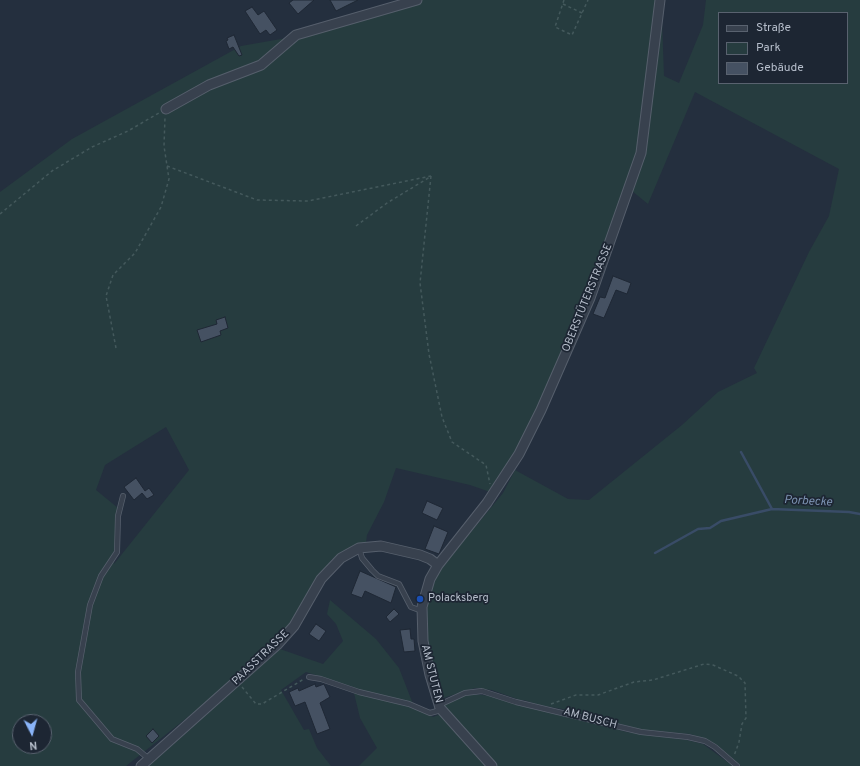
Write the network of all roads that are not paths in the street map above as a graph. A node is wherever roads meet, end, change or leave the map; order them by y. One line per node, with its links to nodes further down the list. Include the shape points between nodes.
1 (417, 0): 3 (street, via 296,35 261,65 209,85)
2 (660, 0): 6 (street, OBERSTÜTERSTRASSE, via 643,141 632,180 590,298 519,454 493,494)
3 (166, 109)
4 (123, 496): 10 (lane, via 118,516 117,552 101,576 90,605 78,672 79,700 112,739 137,749)
5 (359, 548): 6 (street, PAASSTRASSE, via 381,546 420,555); 7 (lane, via 362,558 372,570 378,576 399,584 411,607); 10 (street, PAASSTRASSE, via 331,566 294,626 237,681)
6 (438, 565): 7 (street, AM STUTEN, via 430,579)
7 (422, 612): 9 (street, AM STUTEN, via 423,641)
8 (309, 677): 9 (lane, via 409,704 430,713)
9 (440, 708): 12 (street, AM STUTEN); 13 (lane, AM BUSCH, via 465,693 482,691 516,702 641,732 688,736 715,747)
10 (149, 759): 11 (street, PAASSTRASSE)
11 (141, 766)
12 (492, 766)
13 (737, 766)

